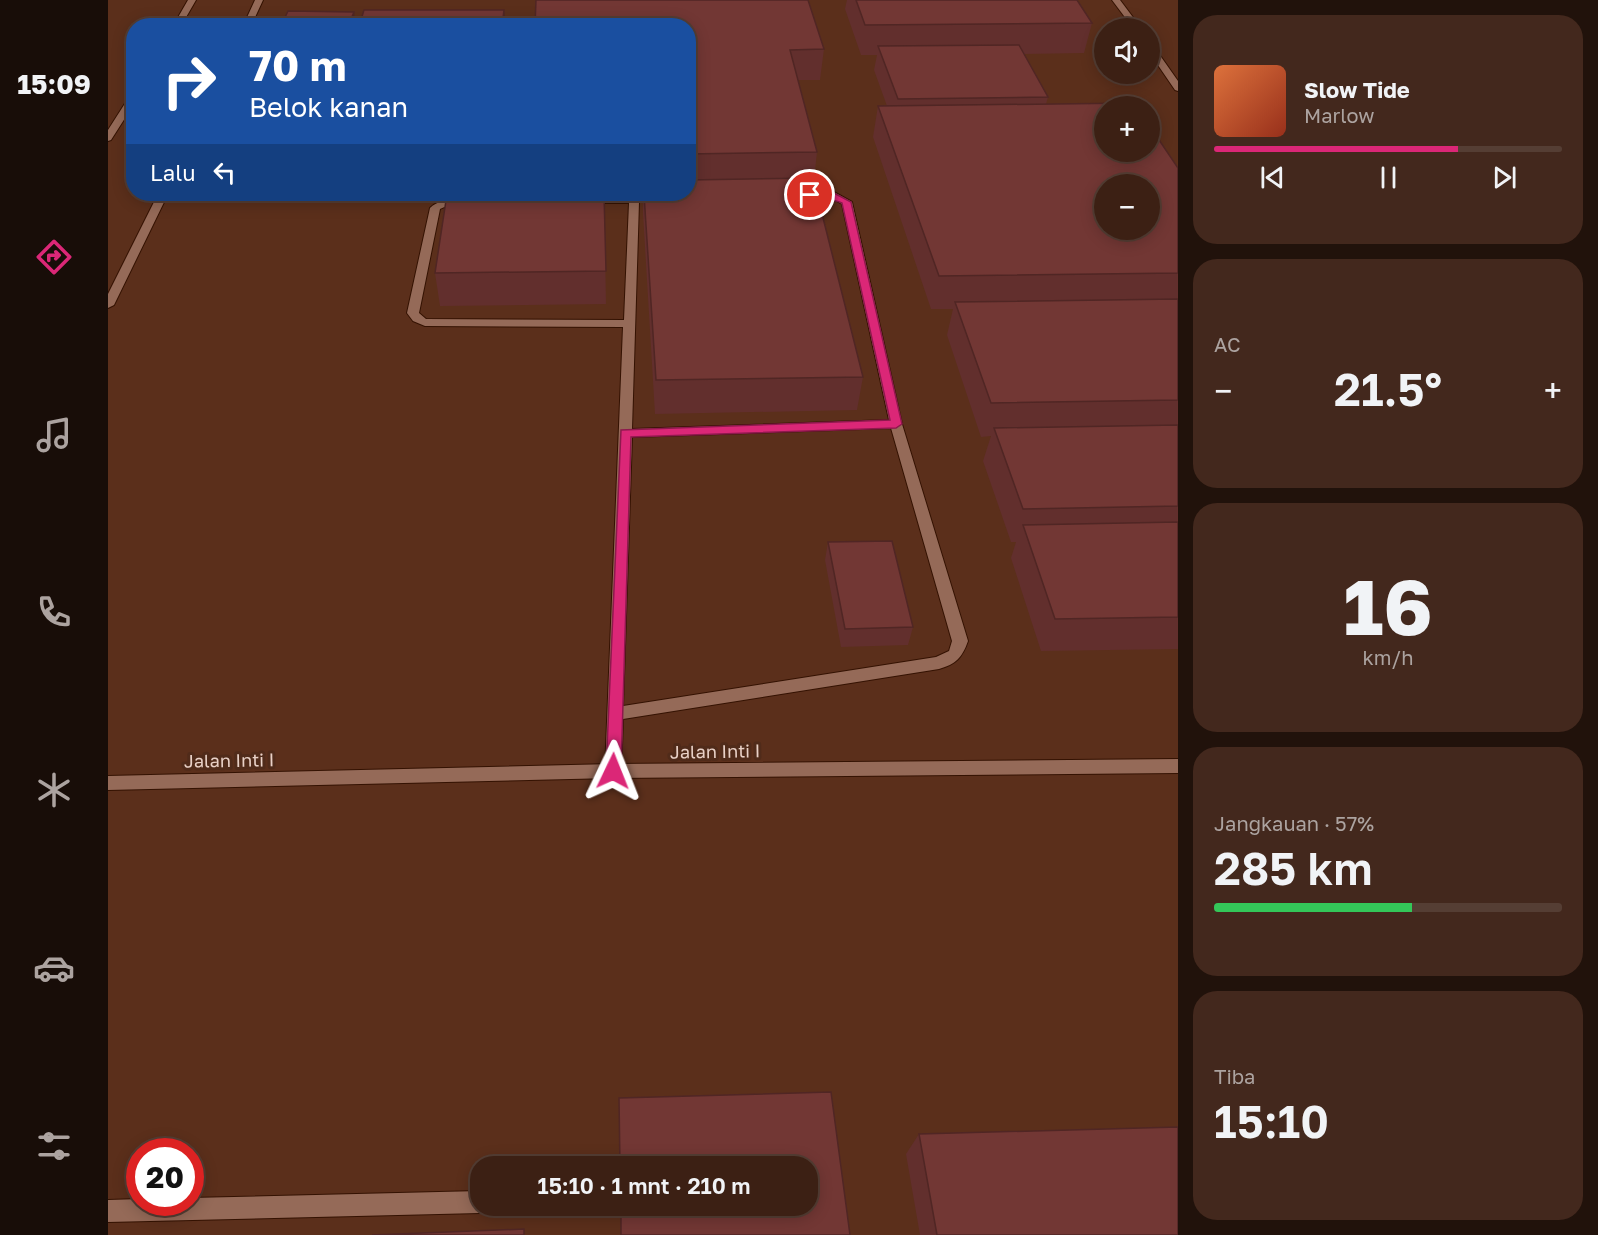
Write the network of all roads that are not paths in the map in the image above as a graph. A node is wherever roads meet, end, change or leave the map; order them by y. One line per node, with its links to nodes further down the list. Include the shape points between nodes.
1 (192, 0): 4 (street)
2 (259, 0): 5 (street)
3 (1116, 0): 6 (street)
4 (182, 18)
5 (251, 18)
6 (1130, 18)
7 (1160, 62): 8 (street)
8 (1178, 88)
9 (126, 109): 10 (street)
10 (108, 138)
11 (785, 196): 17 (street, via 832,195 847,202)
12 (160, 201): 15 (street)
13 (480, 201): 16 (street, via 443,203 435,208 413,313 417,319)
14 (634, 201): 16 (street)
15 (108, 304)
16 (630, 324): 18 (street)
17 (896, 424): 18 (street); 19 (street, via 960,640 955,655 939,663)
18 (626, 433): 19 (street)
19 (616, 714): 21 (street)
20 (1178, 766): 21 (street, Jalan Inti I)
21 (613, 771): 22 (street, Jalan Inti I)
22 (108, 783)
23 (470, 1202): 24 (street)
24 (108, 1211)

